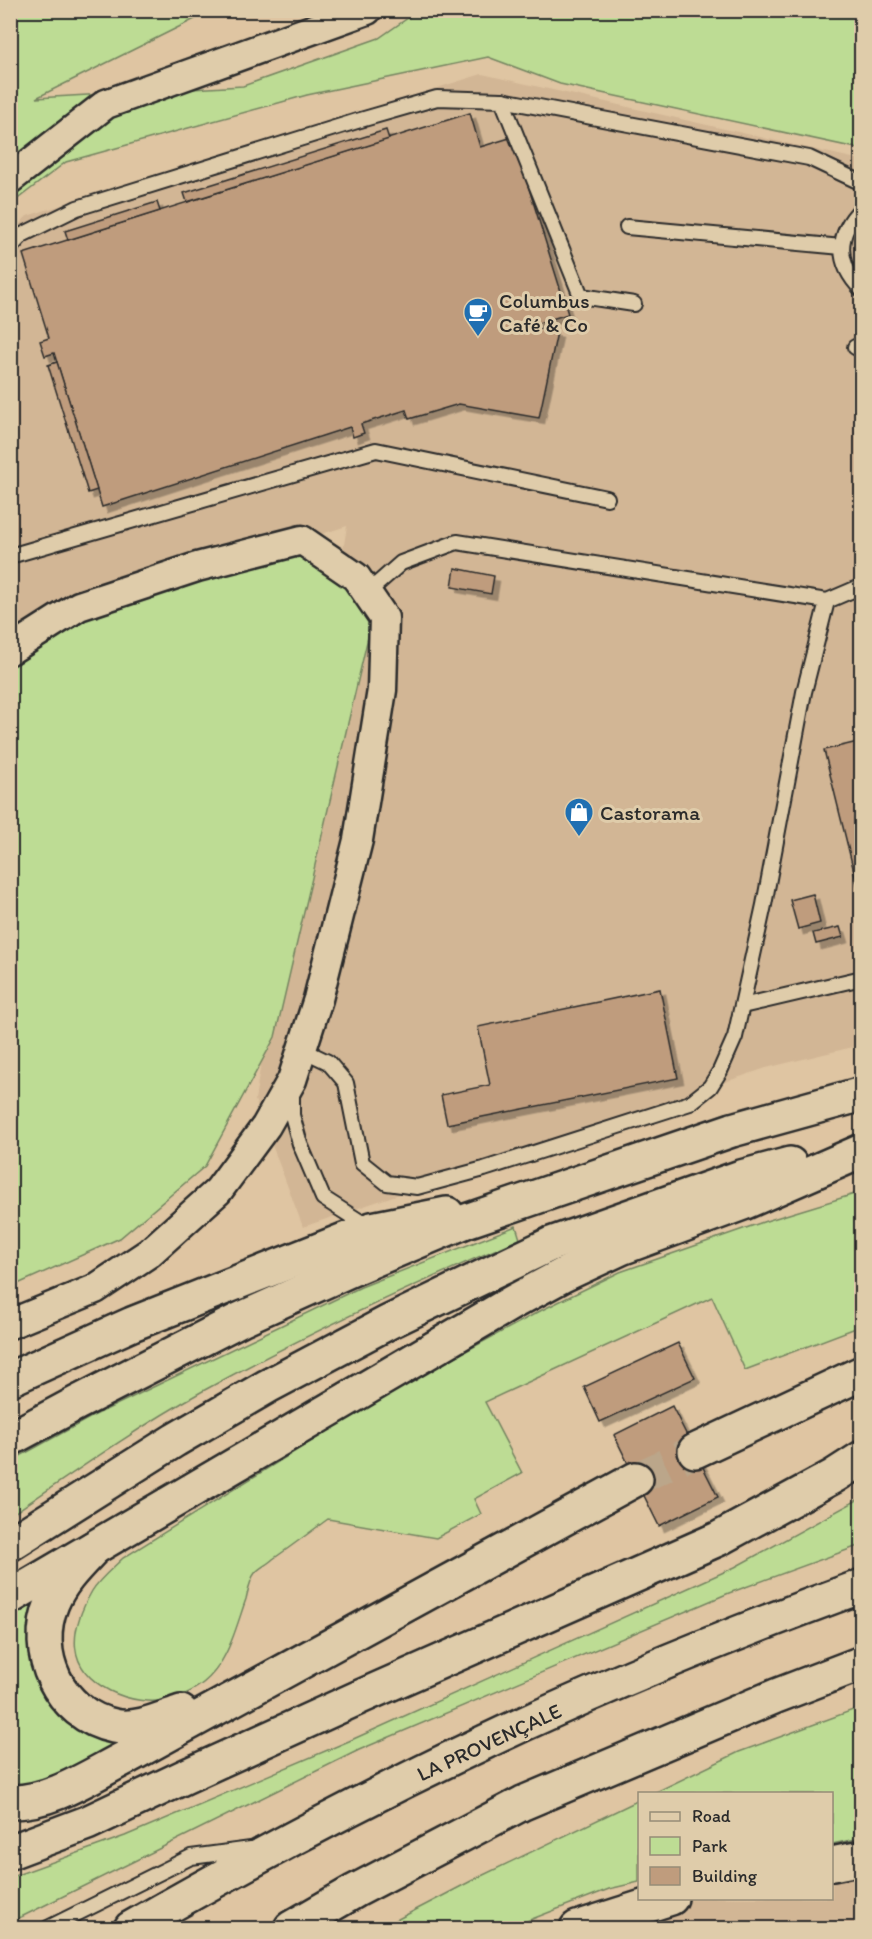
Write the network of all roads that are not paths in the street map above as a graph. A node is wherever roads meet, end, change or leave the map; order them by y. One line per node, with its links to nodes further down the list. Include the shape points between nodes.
1 (367, 10): 3 (street, via 106,104)
2 (502, 100): 4 (lane, via 809,158); 8 (lane, via 437,98 357,121 77,208 22,236); 10 (lane, via 581,296)
3 (10, 179)
4 (861, 183)
5 (861, 208): 7 (lane, via 845,232)
6 (627, 227): 7 (lane)
7 (842, 247): 9 (lane, via 844,264)
8 (10, 248)
9 (861, 290)
10 (634, 304)
11 (607, 498): 12 (lane, via 376,450)
12 (10, 556)
13 (861, 586): 15 (lane)
14 (367, 593): 15 (lane, via 401,563 458,542); 16 (street, via 356,577 302,540 196,567 79,606); 19 (street, via 384,618 382,690 358,840)
15 (827, 601): 18 (lane, via 804,692)
16 (10, 650)
17 (861, 978): 18 (lane)
18 (742, 1006): 19 (lane, via 735,1037 720,1071 710,1087 690,1103 484,1169 417,1186 387,1183 362,1163 346,1083 328,1062)
19 (303, 1050): 20 (street)
20 (292, 1080): 25 (lane, via 292,1115 323,1198); 26 (street, via 266,1126 218,1191 149,1253 95,1288)
21 (861, 1094): 24 (main road, via 732,1130)
22 (861, 1145): 33 (main road, via 741,1177 551,1244 268,1386)
23 (861, 1151): 34 (main road, via 563,1275)
24 (552, 1193): 25 (main road); 29 (main road, via 466,1221 241,1319)
25 (372, 1229): 28 (main road, via 132,1324)
26 (10, 1324)
27 (861, 1372): 30 (main road)
28 (10, 1379)
29 (10, 1439)
30 (695, 1451)
31 (861, 1458): 39 (main road, via 718,1539)
32 (636, 1479): 37 (main road)
33 (10, 1544)
34 (93, 1548): 36 (main road); 37 (main road, via 64,1581 51,1604 44,1645 48,1669 63,1696 88,1716 115,1726 145,1725)
35 (861, 1586): 42 (main road, LA PROVENÇALE, via 752,1627 497,1737)
36 (10, 1597)
37 (301, 1661): 40 (main road, via 62,1791 39,1799)
38 (861, 1663): 49 (main road, via 523,1803)
39 (184, 1777): 41 (main road, via 71,1812); 43 (main road, via 87,1823)
40 (10, 1802)
41 (10, 1822)
42 (282, 1845): 47 (lane, via 191,1857); 48 (main road, LA PROVENÇALE)
43 (10, 1852)
44 (861, 1858): 45 (main road)
45 (833, 1864)
46 (668, 1900): 50 (main road)
47 (48, 1929)
48 (131, 1929)
49 (291, 1929)
50 (577, 1929)

